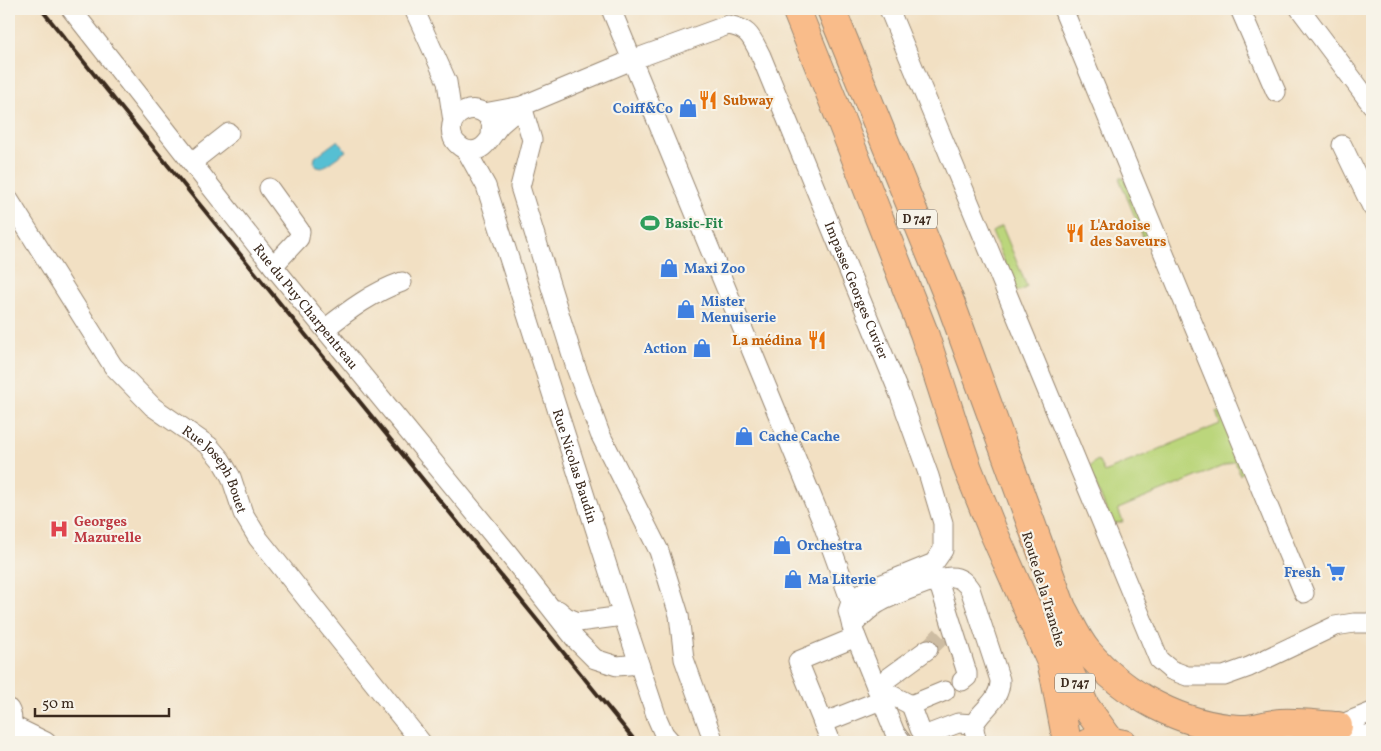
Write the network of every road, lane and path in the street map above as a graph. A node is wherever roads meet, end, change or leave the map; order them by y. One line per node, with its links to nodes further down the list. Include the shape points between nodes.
1 (71, 9): 21 (street, Rue du Puy Charpentreau)
2 (414, 9): 11 (street)
3 (611, 9): 10 (street)
4 (796, 9): 58 (highway, Route de la Tranche / D 747, via 924,333 972,478 1051,662)
5 (831, 9): 29 (highway, D 747, via 951,304)
6 (889, 9): 35 (street, via 1159,660 1171,670 1187,676 1224,676 1335,626)
7 (1063, 9): 31 (street)
8 (1240, 9): 12 (street)
9 (1300, 9): 13 (street)
10 (632, 60): 14 (street, Impasse Georges Cuvier); 33 (street, via 821,519); 33 (street, Impasse Georges Cuvier, via 728,25 751,36 884,354 923,458 943,523 943,550 934,563 865,591)
11 (447, 82): 15 (street); 16 (street)
12 (1276, 92)
13 (1372, 105)
14 (522, 106): 15 (street, Impasse Georges Cuvier); 18 (street, Impasse Georges Cuvier); 56 (street, via 532,140 520,187 600,434 659,551 679,615 684,659)
15 (480, 111): 16 (street, via 462,111); 18 (street, via 491,122)
16 (453, 121): 20 (street, via 451,132 455,143)
17 (229, 134): 21 (street)
18 (489, 141): 20 (street, via 476,150); 22 (street, Rue Nicolas Baudin)
19 (1342, 145): 25 (street)
20 (466, 150): 22 (street, Rue Nicolas Baudin)
21 (192, 162): 26 (street, Rue du Puy Charpentreau)
22 (486, 186): 34 (street, Rue Nicolas Baudin)
23 (268, 188): 26 (street, via 300,231 299,238)
24 (9, 200): 54 (street, Rue Joseph Bouet, via 113,366 153,407 209,446 221,460 231,477 243,513 258,538)
25 (1372, 207)
26 (273, 266): 28 (street, Rue du Puy Charpentreau)
27 (402, 282): 28 (street, via 383,289)
28 (325, 329): 32 (street, Rue du Puy Charpentreau)
29 (996, 431): 47 (highway, via 1062,608 1086,650 1110,674 1148,702 1204,723 1241,729 1282,723); 52 (highway, Route de la Tranche / D 747, via 1070,673 1085,706)
30 (932, 581): 36 (street, via 876,605 859,618); 39 (street, via 940,587 947,629 967,673 968,677); 48 (street, via 952,577 963,580 970,589 996,663 1001,688)
31 (1304, 593)
32 (546, 600): 34 (street, Rue du Puy Charpentreau, via 566,617 578,622); 38 (street, Rue du Puy Charpentreau, via 576,640 596,658 617,666)
33 (851, 602): 36 (street, via 848,610)
34 (623, 616): 38 (street, Rue Nicolas Baudin)
35 (1372, 623)
36 (854, 632): 41 (street); 46 (street, via 798,661)
37 (928, 649): 41 (street)
38 (639, 664): 55 (street, Rue Nicolas Baudin, via 657,718)
39 (962, 681)
40 (945, 690): 42 (street)
41 (879, 694): 42 (street); 46 (street); 50 (street)
42 (911, 705): 48 (street, via 923,733 929,734 958,723)
43 (1372, 712): 47 (street)
44 (10, 721): 53 (street)
45 (1372, 722): 47 (street)
46 (823, 723): 57 (street)
47 (1338, 726): 49 (street); 51 (street)
48 (976, 733)
49 (1372, 738)
50 (898, 739)
51 (1302, 740): 59 (street)
52 (1107, 741)
53 (46, 742)
54 (421, 742)
55 (671, 742)
56 (714, 742)
57 (831, 742)
58 (1067, 742)
59 (1280, 742)

